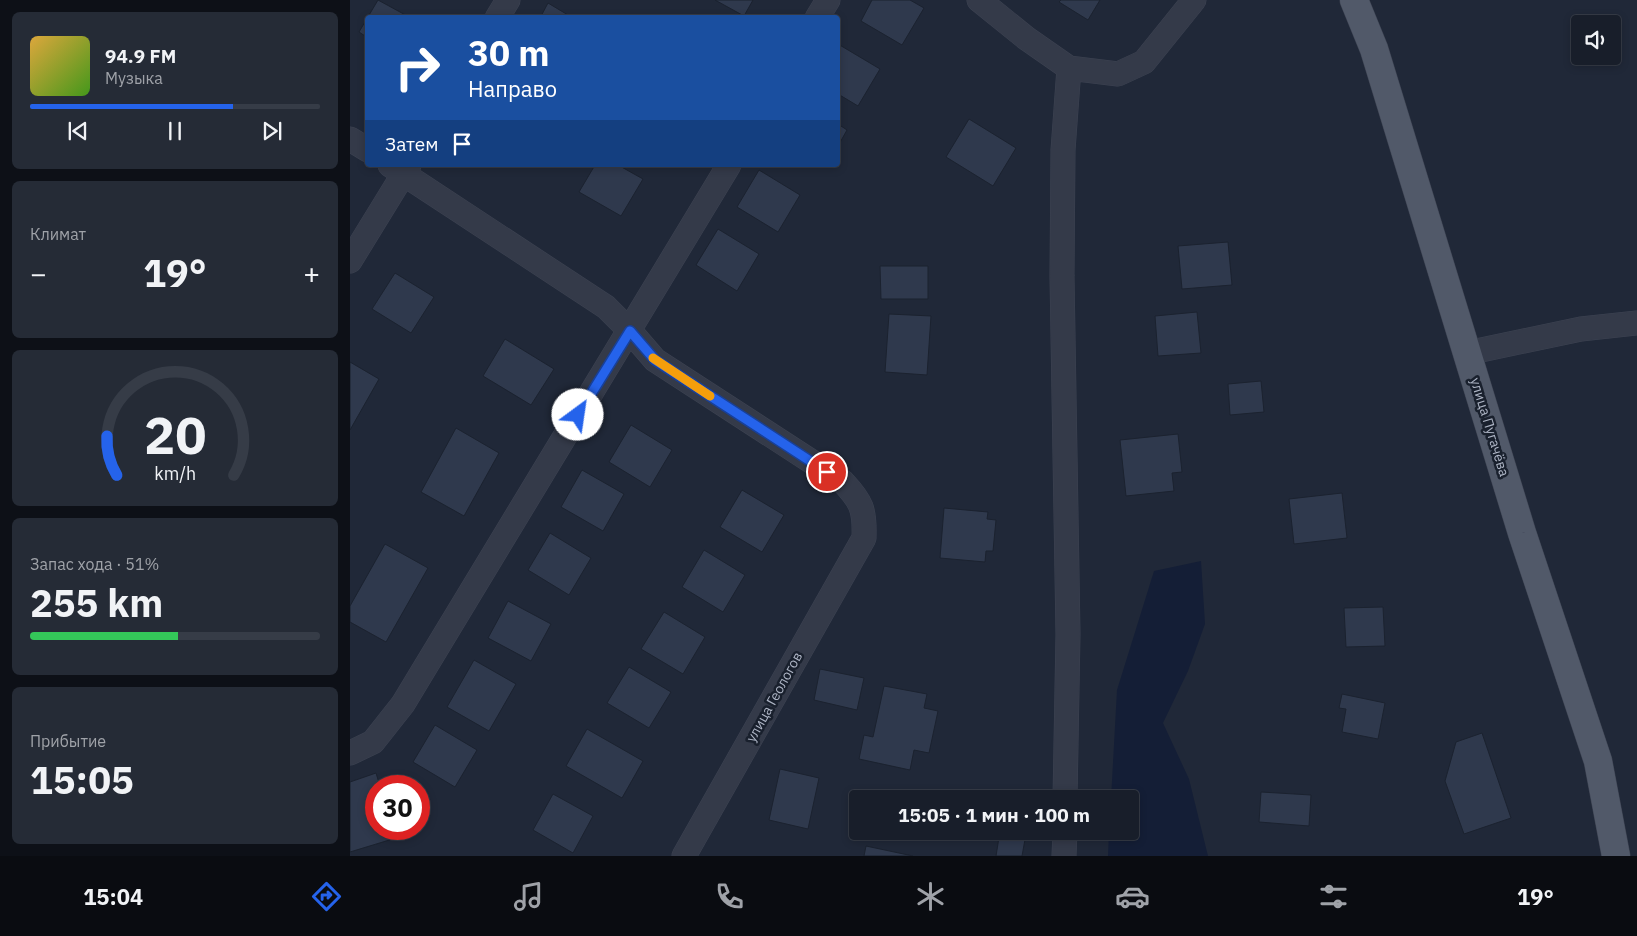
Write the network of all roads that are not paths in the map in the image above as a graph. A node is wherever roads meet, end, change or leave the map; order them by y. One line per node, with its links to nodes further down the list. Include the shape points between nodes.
1 (508, 0): 6 (street)
2 (828, 0): 7 (street)
3 (978, 0): 8 (street)
4 (1194, 0): 8 (street, via 1144,62 1118,74)
5 (1354, 0): 16 (main road, улица Пугачёва, via 1374,49)
6 (499, 15)
7 (819, 15)
8 (1069, 68): 18 (street, via 1062,179 1068,634)
9 (350, 139): 10 (street)
10 (365, 148)
11 (728, 167): 15 (street)
12 (401, 168): 13 (street); 15 (street, via 606,307)
13 (350, 261)
14 (1637, 323): 16 (street, via 1581,328)
15 (630, 331): 17 (street, via 403,704 373,742); 20 (street, улица Геологов, via 655,360 843,482 860,500 865,518 864,538)
16 (1467, 353): 22 (main road, улица Пугачёва, via 1522,533 1598,761)
17 (350, 753)
18 (1065, 790)
19 (1065, 840): 21 (street)
20 (684, 856)
21 (1064, 856)
22 (1616, 856)

